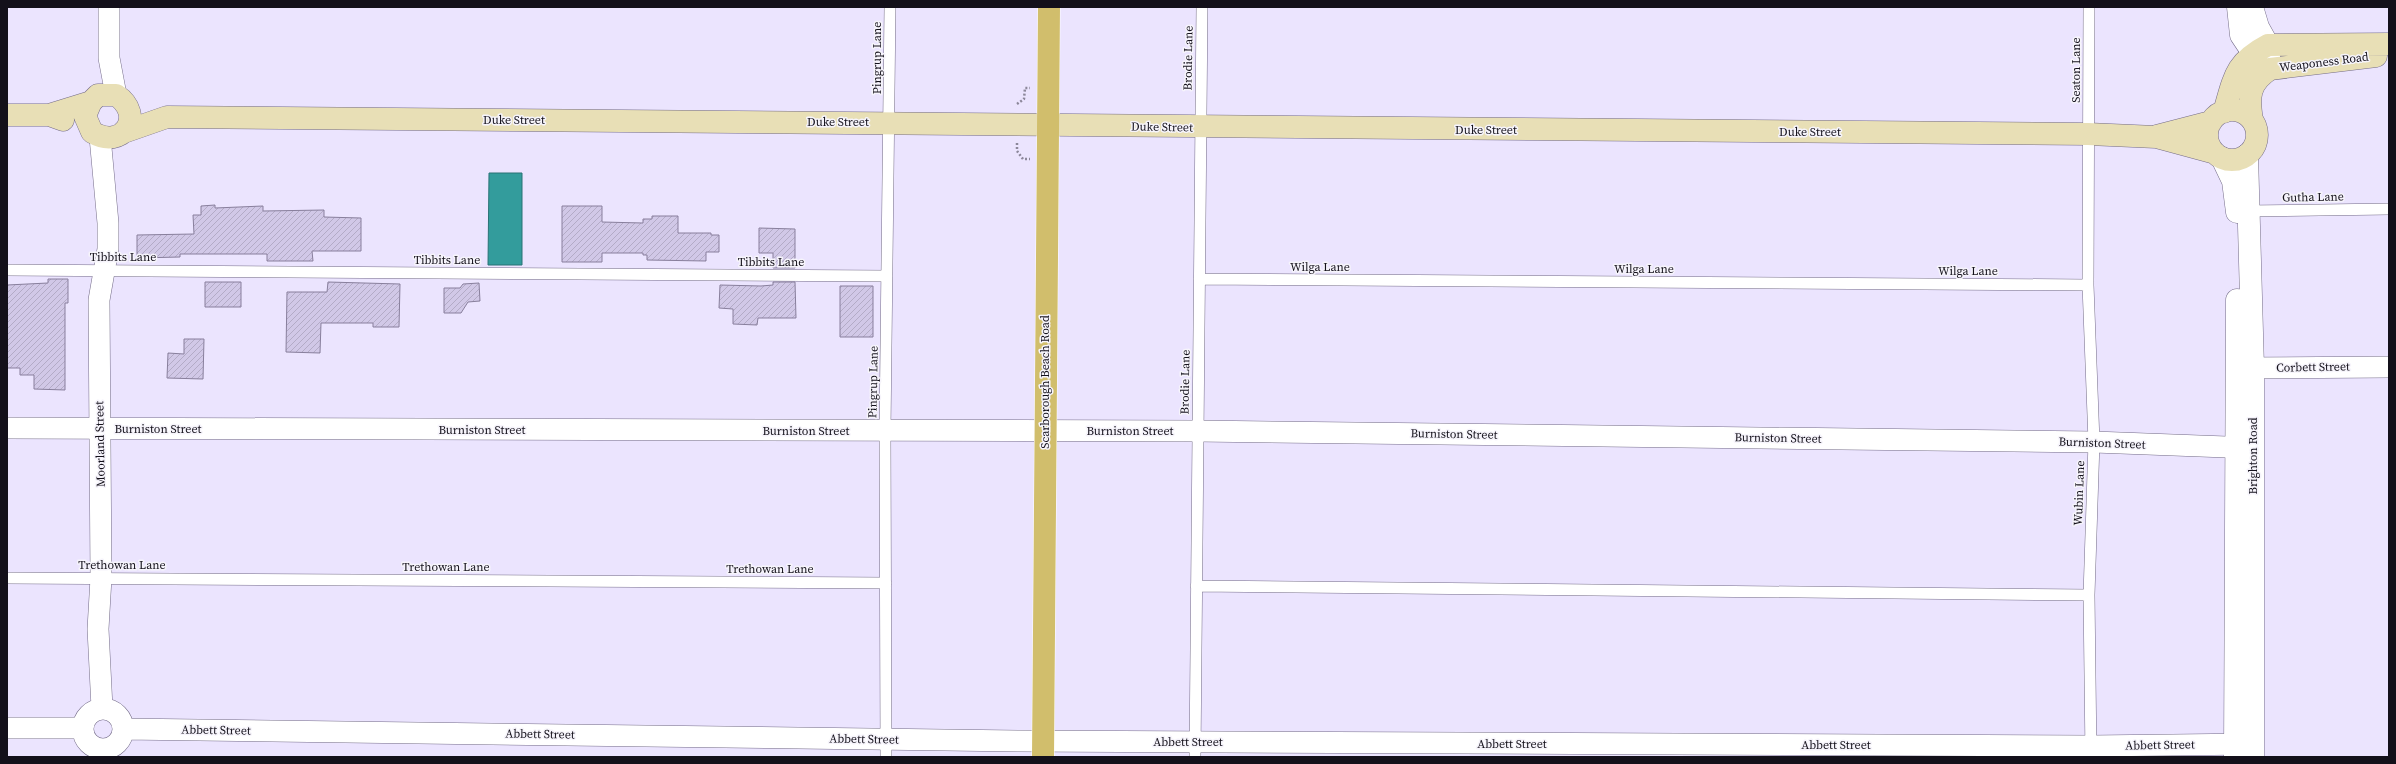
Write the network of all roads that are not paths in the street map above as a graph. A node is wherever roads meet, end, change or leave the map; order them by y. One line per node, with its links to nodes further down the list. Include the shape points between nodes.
1 (109, 7): 12 (street)
2 (890, 7): 18 (lane, Pingrup Lane)
3 (1049, 7): 19 (main road, Scarborough Beach Road)
4 (1202, 7): 20 (lane, Brodie Lane)
5 (2089, 7): 22 (lane, Seaton Lane)
6 (2238, 7): 9 (street, via 2241,36)
7 (2252, 7): 9 (street)
8 (2389, 44): 9 (main road, Weaponess Road)
9 (2261, 49): 11 (street); 16 (main road, via 2240,66)
10 (2389, 55): 11 (main road, Weaponess Road)
11 (2270, 69): 17 (main road, Weaponess Road, via 2258,77 2253,86 2249,104)
12 (107, 98): 14 (main road); 15 (main road, Duke Street); 21 (main road, via 85,116); 21 (main road, via 128,107 130,116 129,124)
13 (7, 115): 14 (main road)
14 (49, 116): 21 (main road)
15 (167, 117): 18 (main road, Duke Street); 21 (main road, Duke Street)
16 (2217, 117): 17 (main road, via 2238,111); 23 (main road, Duke Street); 24 (main road, via 2207,139)
17 (2252, 120): 25 (main road, via 2256,140)
18 (890, 122): 19 (main road, Duke Street); 30 (lane, Pingrup Lane)
19 (1047, 126): 20 (main road, Duke Street); 38 (main road, Scarborough Beach Road)
20 (1200, 127): 22 (main road, Duke Street); 31 (lane, Brodie Lane)
21 (108, 134): 29 (street, Moorland Street, via 105,180 108,249)
22 (2088, 134): 23 (main road, Duke Street); 32 (lane, Wubin Lane)
23 (2156, 137): 24 (main road, Duke Street)
24 (2218, 155): 25 (main road, via 2233,160); 27 (street, Brighton Road, via 2233,181)
25 (2247, 155): 27 (street, Brighton Road)
26 (2389, 209): 27 (lane, Gutha Lane)
27 (2244, 211): 34 (street, Brighton Road)
28 (7, 270): 29 (lane, Tibbits Lane)
29 (104, 270): 30 (lane, Tibbits Lane); 36 (street, Moorland Street, via 99,300)
30 (887, 276): 37 (lane, Pingrup Lane)
31 (1199, 279): 32 (lane, Wilga Lane); 39 (lane, Brodie Lane)
32 (2088, 285): 40 (lane, Wubin Lane)
33 (2389, 367): 34 (street, Corbett Street)
34 (2245, 368): 41 (street, Brighton Road)
35 (7, 428): 36 (street, Burniston Street)
36 (100, 429): 37 (street, Burniston Street); 43 (street, Moorland Street)
37 (885, 431): 38 (street, Burniston Street); 44 (lane, Pingrup Lane)
38 (1045, 431): 39 (street, Burniston Street); 52 (main road, Scarborough Beach Road)
39 (1197, 432): 40 (street, Burniston Street); 45 (lane, Brodie Lane)
40 (2094, 442): 41 (street, Burniston Street); 46 (lane, Wubin Lane)
41 (2245, 448): 54 (street, Brighton Road)
42 (7, 578): 43 (lane, Trethowan Lane)
43 (101, 578): 44 (lane, Trethowan Lane); 47 (street, Moorland Street, via 98,629)
44 (886, 583): 51 (lane, Pingrup Lane)
45 (1196, 586): 46 (lane); 53 (lane, Brodie Lane)
46 (2089, 595): 55 (lane, Wubin Lane)
47 (102, 708): 49 (street, via 90,714); 50 (street, via 118,715)
48 (7, 728): 49 (street)
49 (83, 728): 56 (street, via 89,742)
50 (123, 729): 51 (street, Abbett Street); 56 (street, via 118,743)
51 (886, 748): 52 (street, Abbett Street)
52 (1043, 749): 53 (street, Abbett Street)
53 (1195, 750): 55 (street, Abbett Street)
54 (2244, 751): 55 (street, Abbett Street)
55 (2091, 752)
56 (103, 753)

